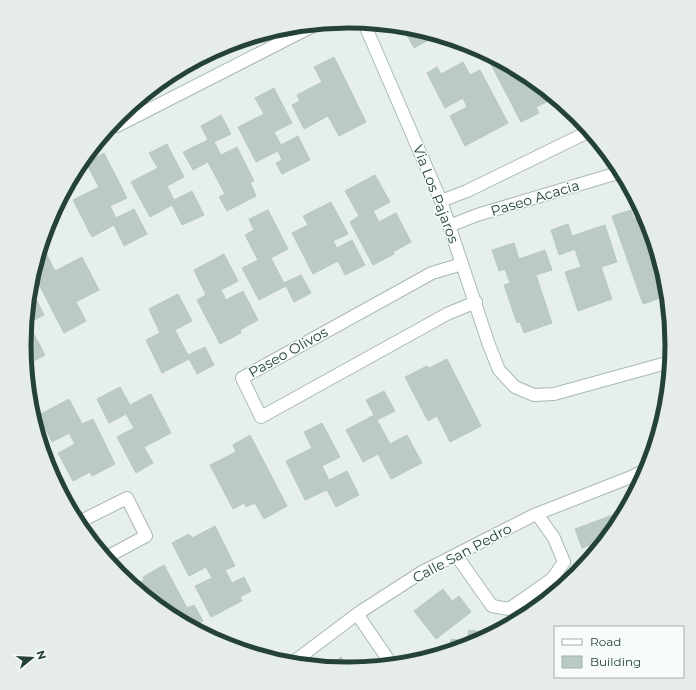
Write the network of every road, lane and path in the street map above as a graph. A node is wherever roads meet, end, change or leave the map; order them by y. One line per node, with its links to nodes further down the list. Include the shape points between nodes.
1 (367, 29): 6 (street, Via Los Pajaros)
2 (302, 32): 3 (street)
3 (121, 124)
4 (584, 134): 6 (street, Paseo Acacia)
5 (615, 174): 7 (street, Paseo Acacia, via 477,215)
6 (441, 201): 7 (street, Via Los Pajaros)
7 (449, 226): 8 (street, Via Los Pajaros)
8 (462, 264): 9 (street, Via Los Pajaros); 9 (street, Paseo Olivos, via 432,273 242,378 261,417 447,314)
9 (476, 302): 10 (street, Via Los Pajaros, via 499,370 515,387 534,395 554,394)
10 (664, 364)
11 (637, 474): 12 (street, Calle San Pedro)
12 (537, 514): 15 (street, Calle San Pedro); 15 (street, via 554,538 564,562 552,579 510,609 492,606)
13 (84, 520): 14 (street, via 127,498 146,536)
14 (111, 555)
15 (456, 555): 16 (street, Calle San Pedro, via 422,572)
16 (357, 614): 17 (street, Calle San Pedro); 18 (street)
17 (300, 658)
18 (388, 659)

